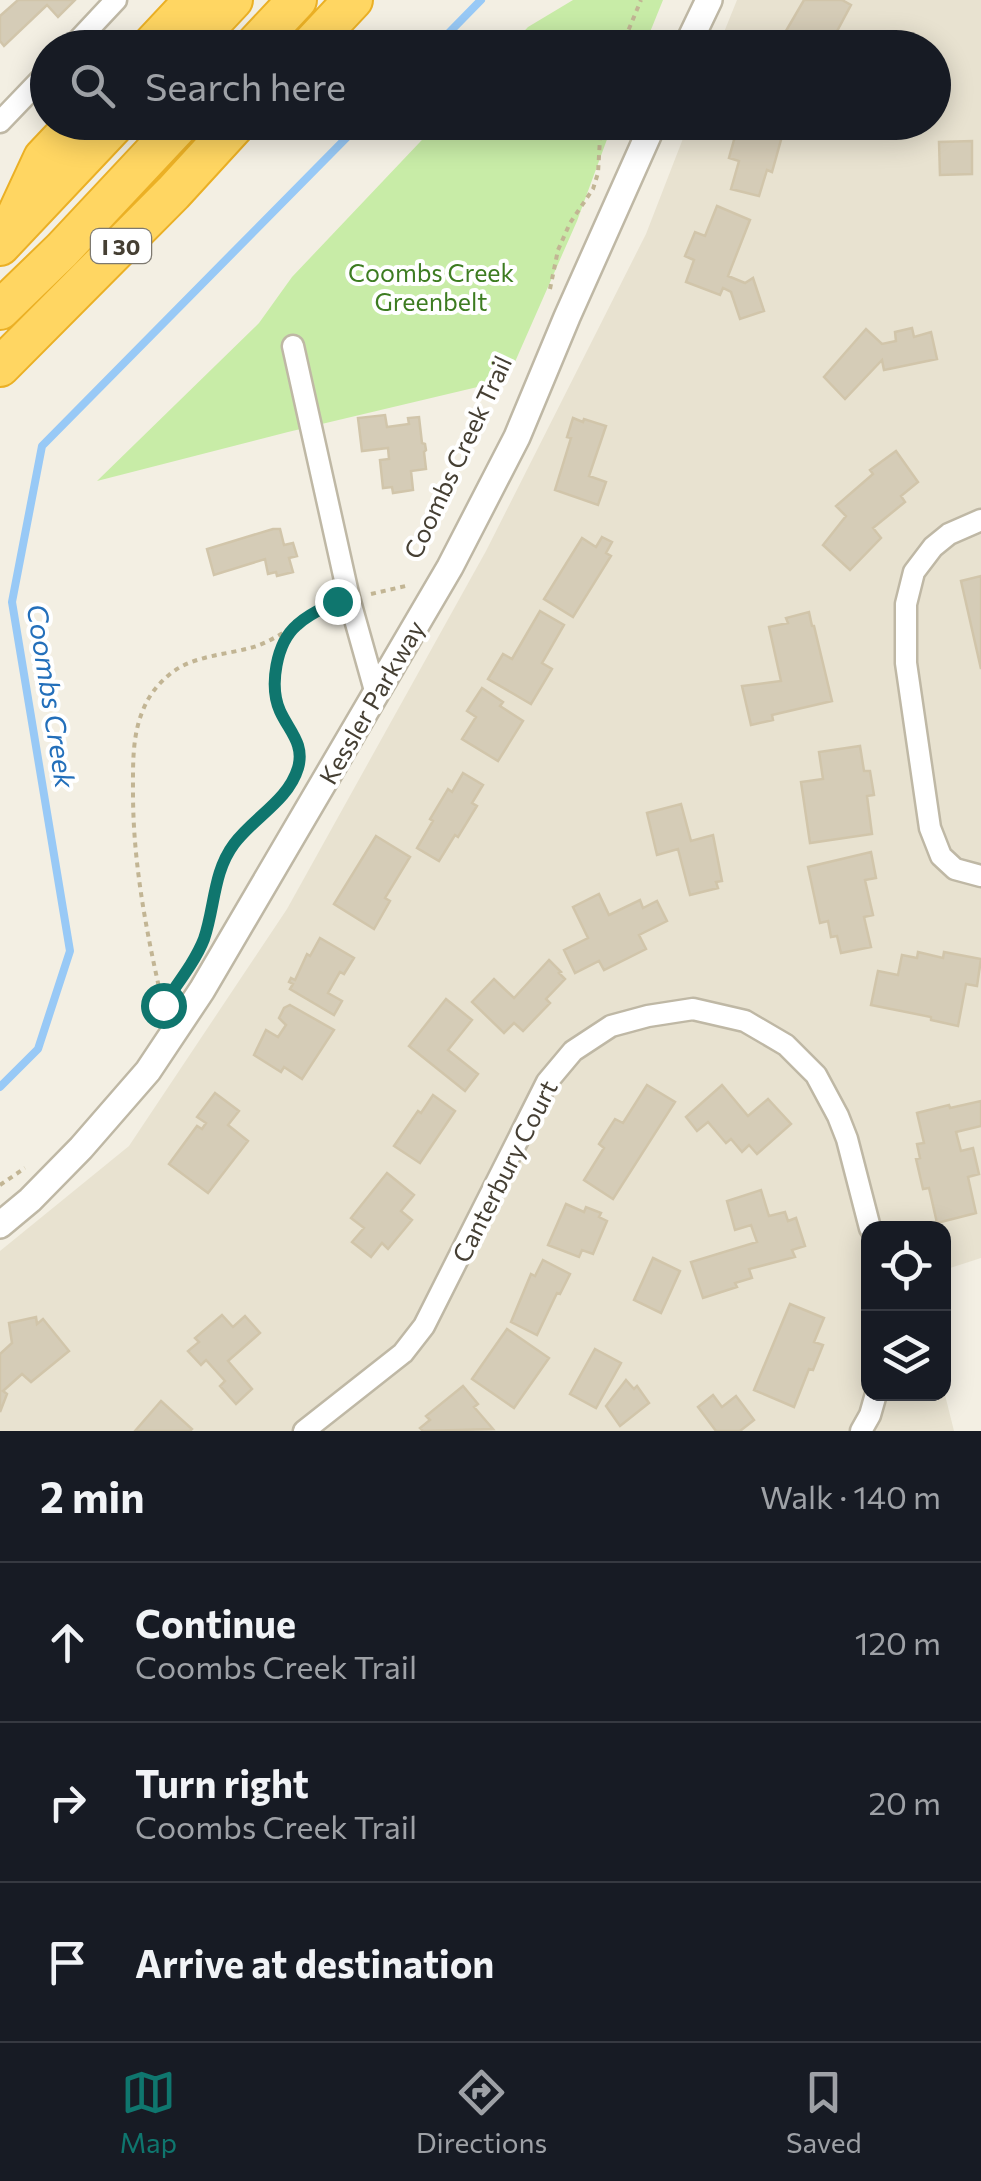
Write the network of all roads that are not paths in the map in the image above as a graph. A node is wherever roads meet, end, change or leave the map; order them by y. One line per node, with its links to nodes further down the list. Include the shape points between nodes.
1 (116, 0): 7 (street)
2 (194, 0): 8 (highway)
3 (233, 0): 9 (highway)
4 (297, 0): 10 (highway)
5 (353, 0): 11 (highway)
6 (709, 0): 12 (street)
7 (88, 30)
8 (166, 30)
9 (205, 30)
10 (269, 30)
11 (325, 30)
12 (695, 30)
13 (30, 91): 14 (street)
14 (0, 122)
15 (60, 140): 20 (highway, via 43,158)
16 (100, 140): 20 (highway)
17 (165, 140): 21 (highway)
18 (221, 140): 23 (highway, I 30)
19 (646, 140): 25 (street, Kessler Parkway, via 517,437)
20 (2, 245)
21 (0, 310)
22 (293, 346): 25 (street)
23 (0, 367)
24 (981, 520): 26 (street, via 932,547 914,572 906,604 906,663 930,828 955,869)
25 (376, 694): 28 (street, Kessler Parkway, via 148,1071)
26 (981, 876)
27 (868, 1221): 30 (street, Canterbury Court, via 838,1116 816,1075 786,1045 745,1021 692,1009 611,1026 547,1082 424,1326 403,1353)
28 (0, 1226)
29 (874, 1401): 31 (street)
30 (304, 1431)
31 (861, 1431)

